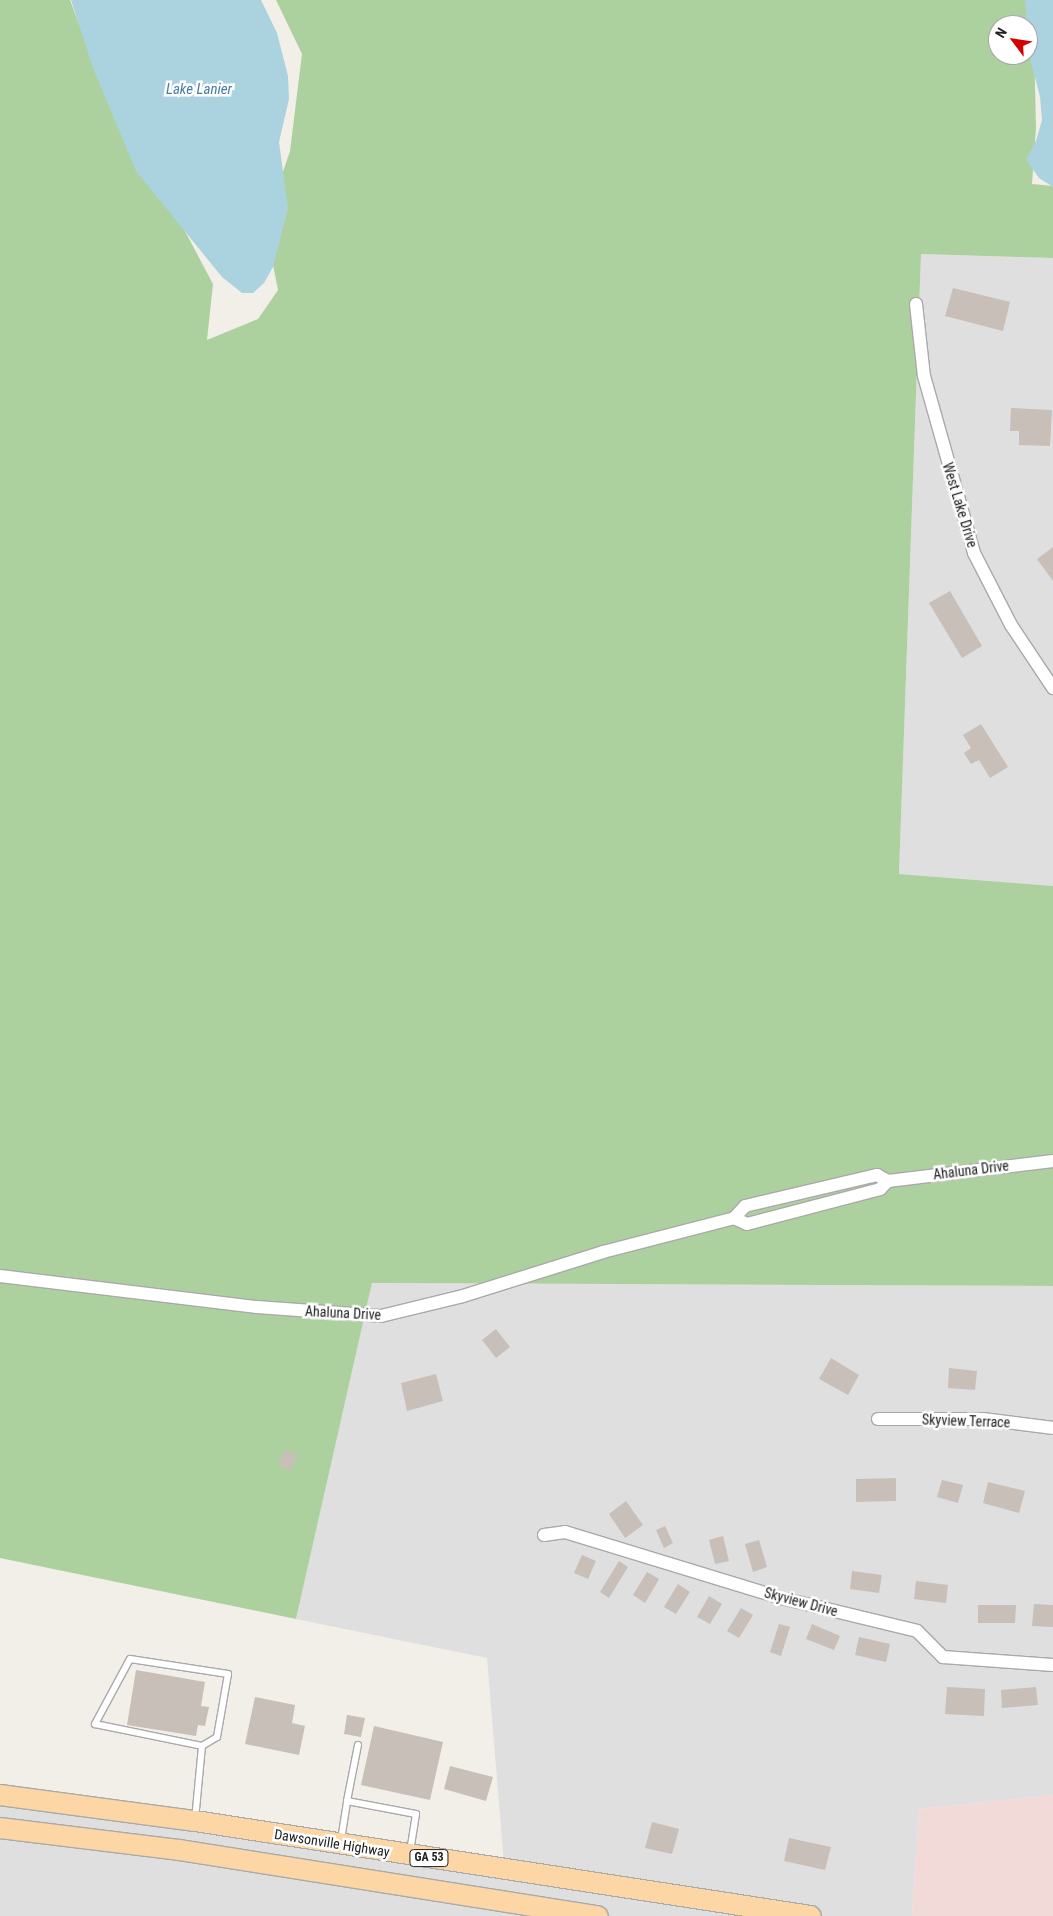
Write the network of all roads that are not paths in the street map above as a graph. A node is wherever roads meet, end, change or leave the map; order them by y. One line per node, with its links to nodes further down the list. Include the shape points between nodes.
1 (916, 304): 2 (street, West Lake Drive, via 924,376 947,467 974,553 1011,625)
2 (1053, 688)
3 (1053, 1161): 4 (street, Ahaluna Drive, via 888,1181 880,1189 747,1224 734,1218 603,1252 463,1296 381,1316 257,1307)
4 (0, 1276)
5 (878, 1419): 6 (street, Skyview Terrace, via 983,1419)
6 (1053, 1428)
7 (544, 1535): 8 (street, Skyview Drive, via 566,1532 782,1598 917,1631 943,1657)
8 (1053, 1664)
9 (358, 1745): 12 (lane)
10 (202, 1746): 10 (lane, via 218,1737 228,1674 130,1659 95,1724); 13 (lane)
11 (0, 1794): 13 (main road, Dawsonville Highway / GA 53)
12 (347, 1802): 15 (lane); 16 (lane, via 416,1814)
13 (195, 1821): 15 (main road, Dawsonville Highway / GA 53)
14 (0, 1828): 17 (main road, GA 53, via 178,1850)
15 (340, 1844): 16 (main road, Dawsonville Highway / GA 53)
16 (409, 1855): 18 (main road, Dawsonville Highway / GA 53)
17 (598, 1916)
18 (811, 1916)

